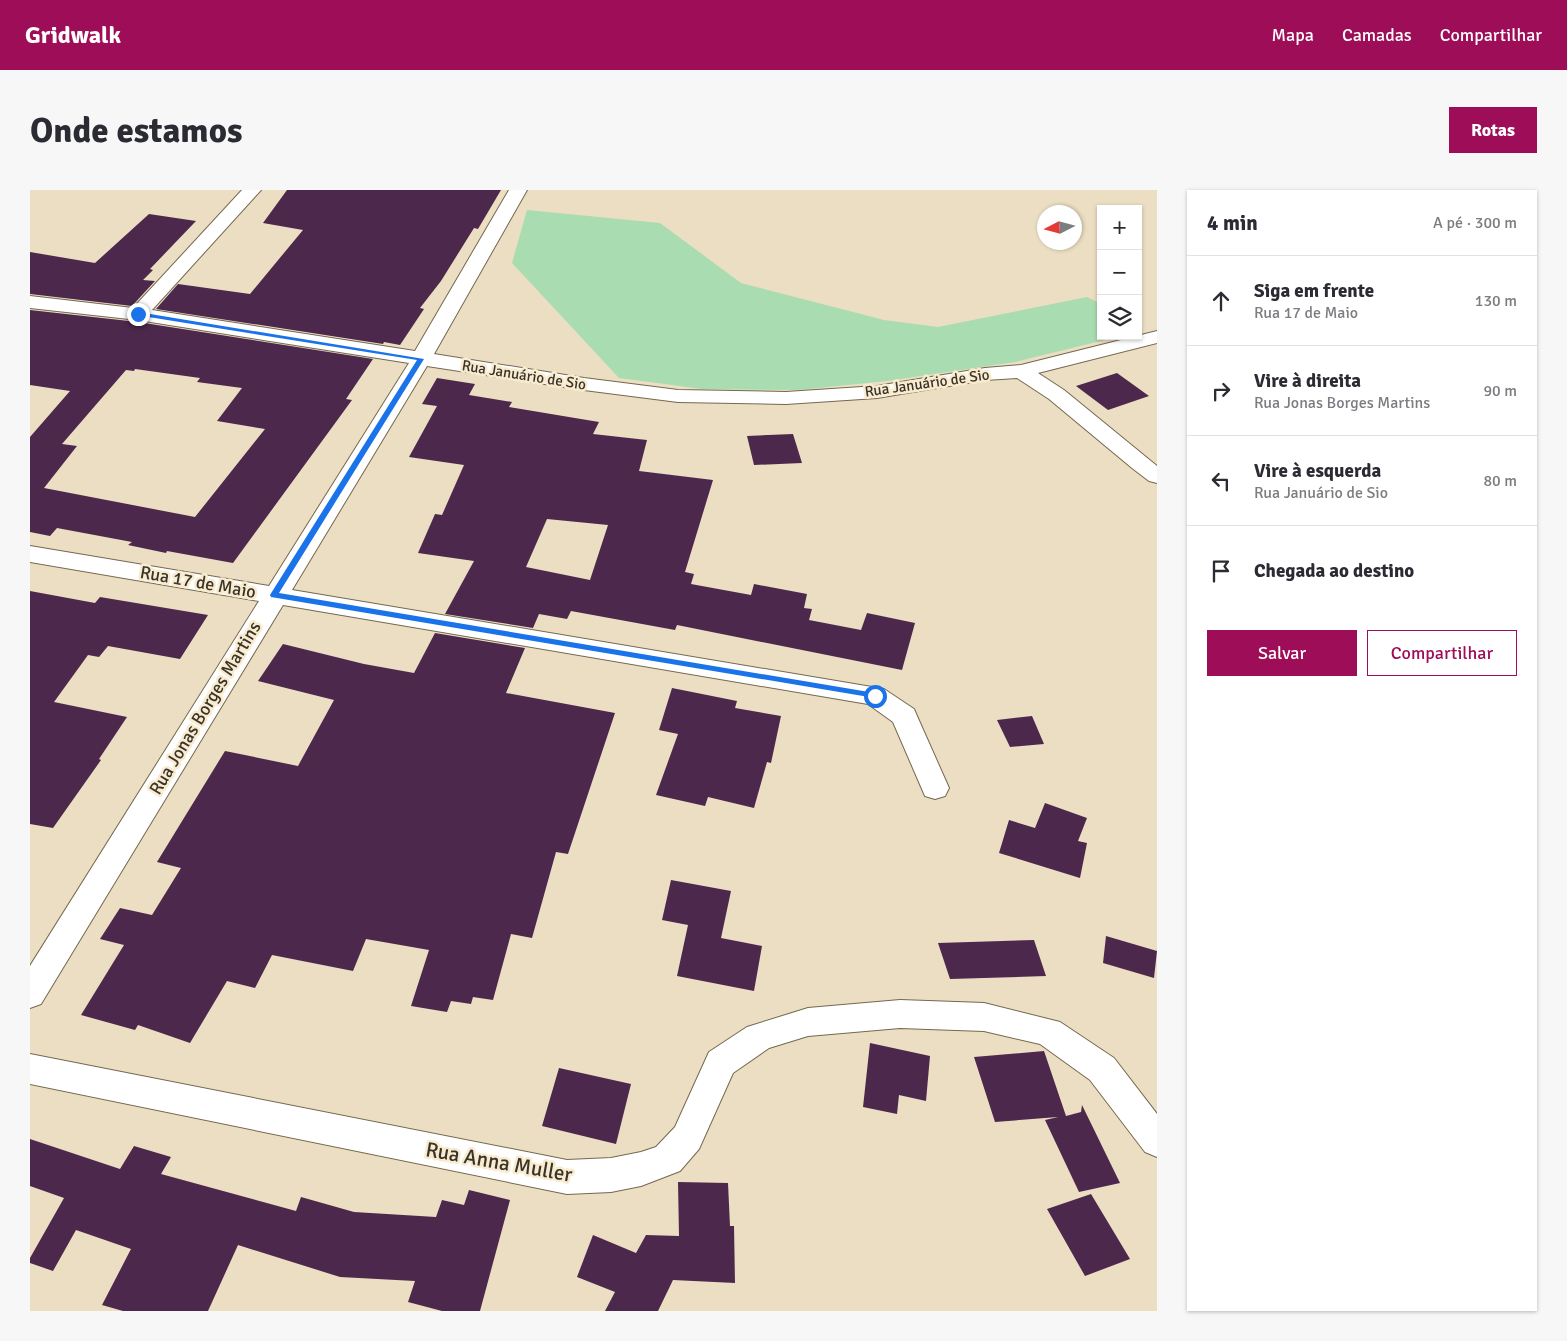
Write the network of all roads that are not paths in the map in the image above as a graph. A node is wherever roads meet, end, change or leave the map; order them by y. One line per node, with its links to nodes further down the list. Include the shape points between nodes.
1 (252, 190): 4 (street)
2 (518, 190): 6 (street, Rua Jonas Borges Martins)
3 (30, 302): 4 (street, Rua Januário de Sio)
4 (138, 314): 6 (street, Rua Januário de Sio)
5 (1157, 337): 7 (street, Rua Januário de Sio)
6 (421, 359): 7 (street, Rua Januário de Sio, via 678,396 776,398 877,392); 10 (street, Rua Jonas Borges Martins)
7 (1021, 371): 8 (street, via 1043,384 1138,464)
8 (1157, 476)
9 (30, 554): 10 (street, Rua 17 de Maio)
10 (274, 595): 11 (street, Rua 17 de Maio, via 875,696 904,716); 12 (street, Rua Jonas Borges Martins)
11 (935, 788)
12 (30, 994)
13 (30, 1069): 14 (street, Rua Anna Muller, via 567,1177 611,1175 642,1169 668,1159 687,1138 721,1063 759,1037 808,1022 891,1014 984,1017 1048,1032 1102,1068)
14 (1157, 1141)

